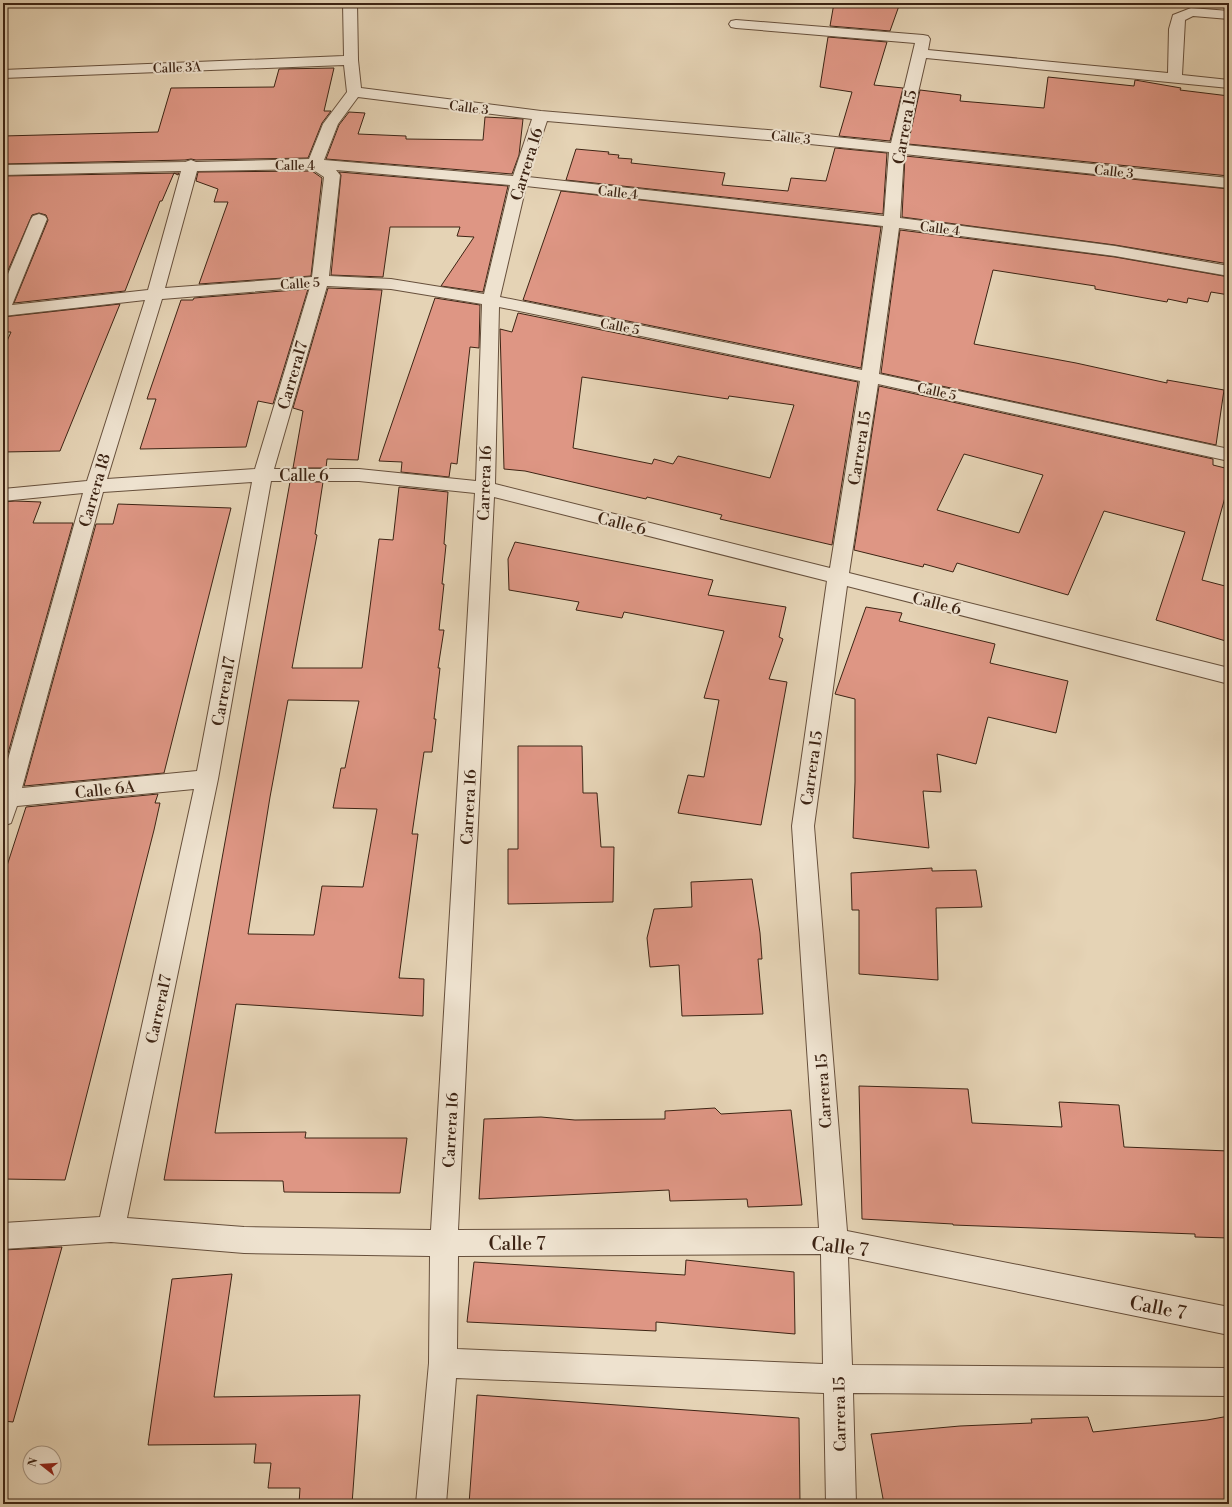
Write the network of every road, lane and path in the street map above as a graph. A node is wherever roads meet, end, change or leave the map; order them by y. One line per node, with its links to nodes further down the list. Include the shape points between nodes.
1 (350, 3): 5 (street)
2 (1229, 15): 7 (street, via 1191,12 1178,18)
3 (736, 24): 4 (street)
4 (921, 46): 7 (street); 11 (street, Carrera 15)
5 (351, 60): 6 (street, Calle 3A); 9 (street)
6 (3, 74)
7 (1175, 78): 8 (street)
8 (1229, 84)
9 (354, 92): 10 (street, Calle 3); 12 (street, via 331,124)
10 (541, 116): 11 (street, Calle 3, via 780,136); 15 (street, Carrera 16)
11 (897, 149): 16 (street, Calle 3); 18 (street, Carrera 15)
12 (315, 164): 13 (street, Calle 4); 15 (street, Calle 4); 20 (street, Carrera17, via 332,175)
13 (191, 166): 14 (street, Calle 4); 21 (street, Carrera 18)
14 (3, 170)
15 (519, 181): 18 (street, Calle 4); 22 (street, Carrera 16)
16 (1229, 183)
17 (39, 219): 23 (street)
18 (892, 222): 19 (street, Calle 4, via 1115,250); 25 (street, Carrera 15)
19 (1229, 271)
20 (320, 281): 21 (street, Calle 5); 22 (street, Calle 5, via 392,284); 27 (street, Carrera17)
21 (154, 294): 24 (street, Calle 5); 28 (street, Carrera 18)
22 (491, 300): 25 (street, Calle 5); 29 (street, Carrera 16)
23 (3, 306)
24 (3, 311)
25 (870, 377): 26 (street, Calle 5); 31 (street, Carrera 15)
26 (1229, 455)
27 (263, 475): 28 (street, Calle 6); 29 (street, Calle 6, via 359,475); 33 (street, Carrera17)
28 (95, 486): 30 (street, Calle 6); 34 (street, Carrera 18)
29 (485, 488): 31 (street, Calle 6); 38 (street, Carrera 16)
30 (3, 495)
31 (838, 578): 32 (street, Calle 6); 37 (street, Carrera 15, via 803,826)
32 (1229, 676)
33 (207, 779): 34 (street, Calle 6A); 35 (street, Carrera17)
34 (5, 805)
35 (111, 1229): 36 (street, Calle 7); 38 (street, Calle 7, via 244,1240)
36 (3, 1236)
37 (834, 1241): 38 (street, Calle 7); 39 (street, Calle 7); 41 (street, Carrera 15)
38 (444, 1243): 40 (street, Carrera 16)
39 (1229, 1321)
40 (443, 1363): 41 (street); 43 (street, Carrera 16)
41 (839, 1379): 42 (street); 44 (street, Carrera 15)
42 (1229, 1382)
43 (431, 1504)
44 (841, 1504)

